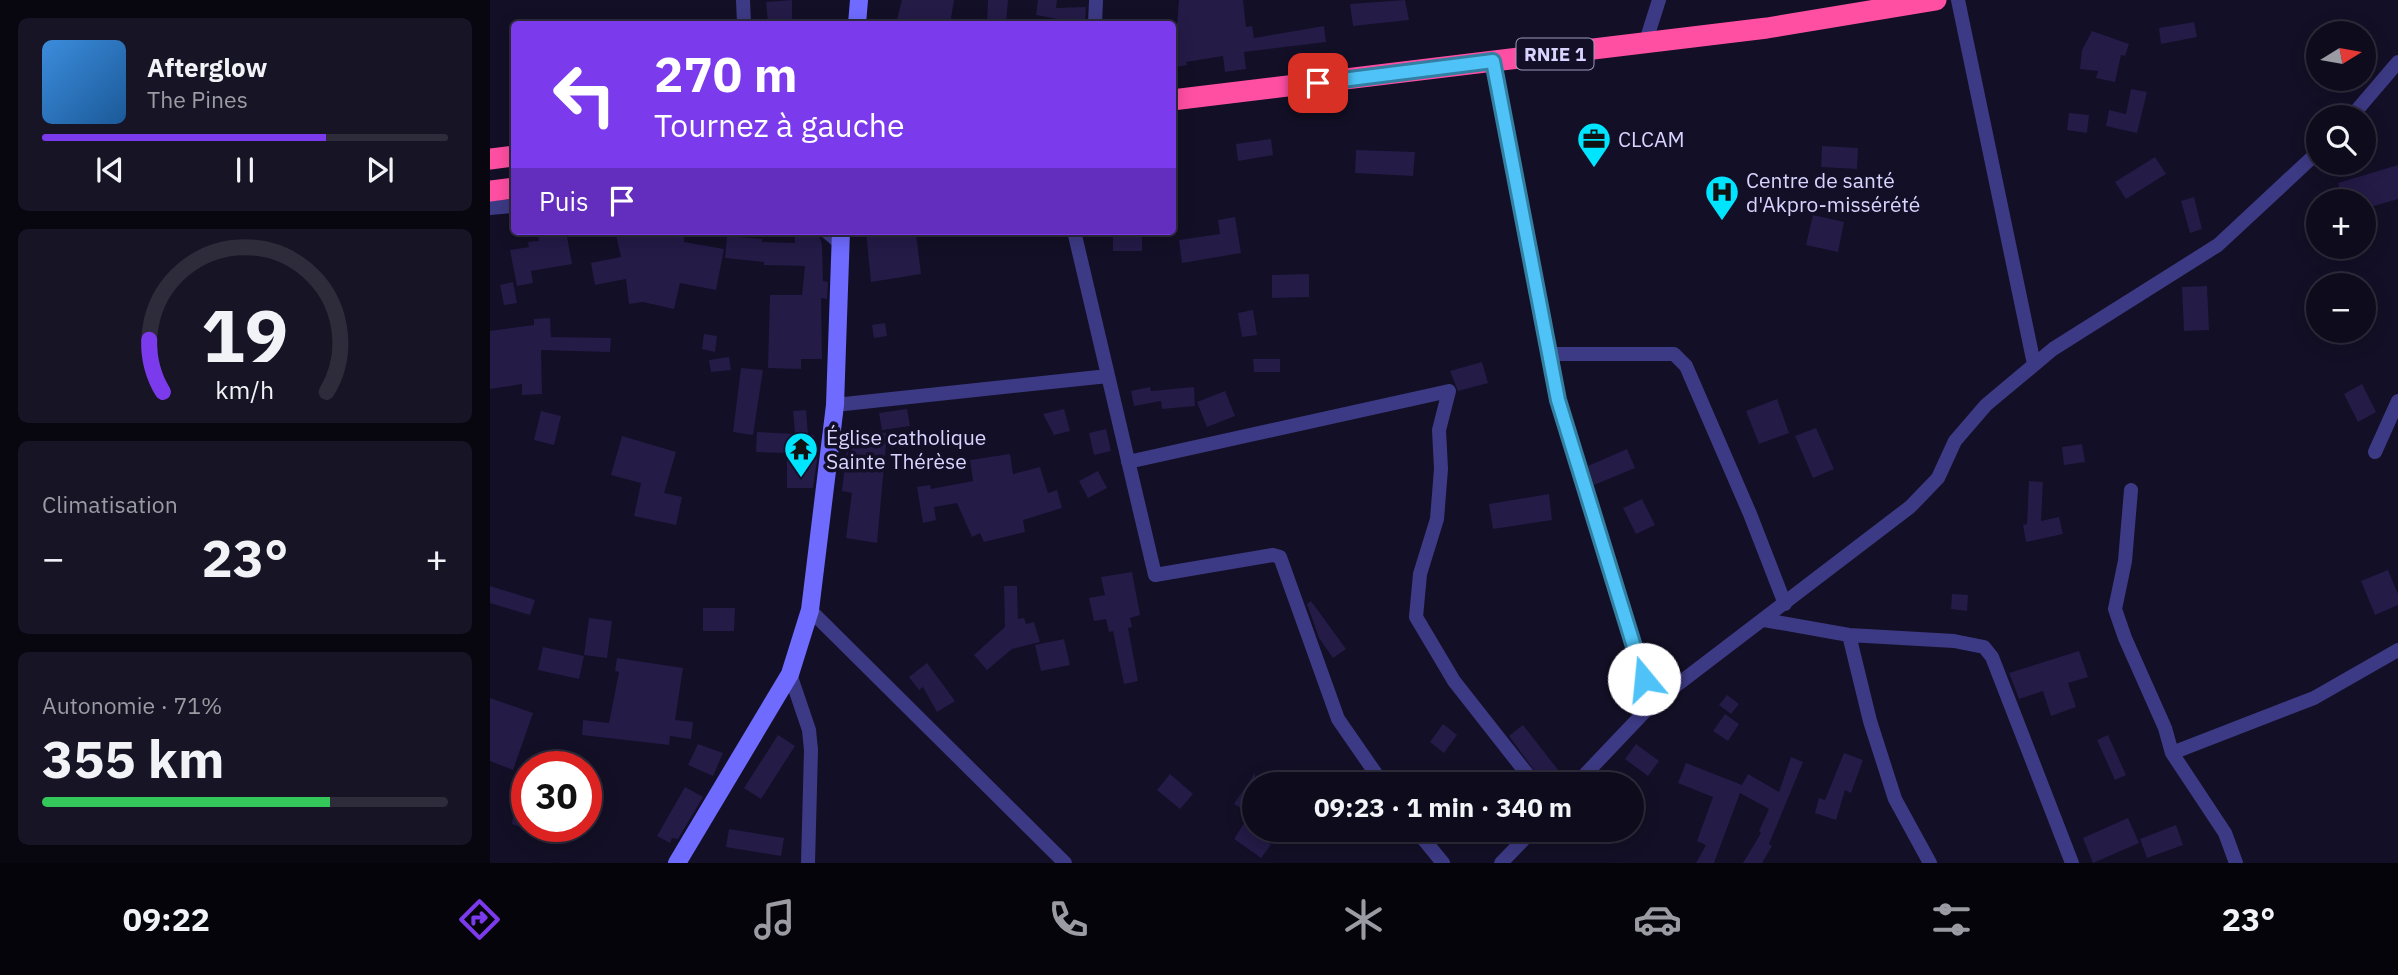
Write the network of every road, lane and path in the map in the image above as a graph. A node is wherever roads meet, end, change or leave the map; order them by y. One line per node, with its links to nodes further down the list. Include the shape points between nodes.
1 (743, 0): 7 (street)
2 (859, 0): 8 (main road)
3 (1096, 0): 9 (street)
4 (1659, 0): 10 (street)
5 (1936, 0): 10 (highway, RNIE 1)
6 (1958, 0): 25 (street)
7 (744, 21)
8 (857, 21)
9 (1095, 21)
10 (1644, 44): 11 (highway, RNIE 1)
11 (1493, 61): 13 (highway, RNIE 1); 24 (street)
12 (2398, 62): 14 (street)
13 (1176, 100)
14 (2361, 105)
15 (511, 156): 16 (highway)
16 (490, 159)
17 (2306, 163): 25 (street, via 2218,245)
18 (511, 188): 19 (highway)
19 (490, 191)
20 (511, 206): 21 (street)
21 (490, 208)
22 (1075, 235): 26 (street)
23 (841, 237): 28 (main road)
24 (1548, 354): 32 (street, via 1674,354 1686,366 1751,513); 38 (street, via 1558,400)
25 (2034, 364): 32 (street, via 1986,405 1955,441 1937,478 1910,507)
26 (1108, 376): 28 (street); 30 (street)
27 (2398, 401): 29 (street)
28 (835, 405): 33 (main road)
29 (2375, 452)
30 (1128, 462): 40 (street, via 1155,575 1280,557 1338,719); 41 (street, via 1449,391 1439,430 1437,519 1420,574 1416,617 1454,681)
31 (2131, 490): 39 (street, via 2125,561 2115,609)
32 (1785, 604): 34 (street)
33 (810, 610): 37 (main road); 47 (street)
34 (1764, 620): 35 (street); 38 (street)
35 (1849, 635): 50 (street, via 1895,799); 51 (street, via 1984,647 1992,657)
36 (2398, 650): 39 (street, via 2314,698)
37 (790, 674): 45 (main road); 46 (street, via 811,750)
38 (1652, 704): 42 (street)
39 (2172, 753): 52 (street, via 2225,833)
40 (1375, 772)
41 (1526, 772)
42 (1587, 772)
43 (1426, 842): 48 (street)
44 (1521, 842): 49 (street)
45 (677, 863)
46 (808, 863)
47 (1066, 863)
48 (1443, 863)
49 (1501, 863)
50 (1930, 863)
51 (2072, 863)
52 (2236, 863)

